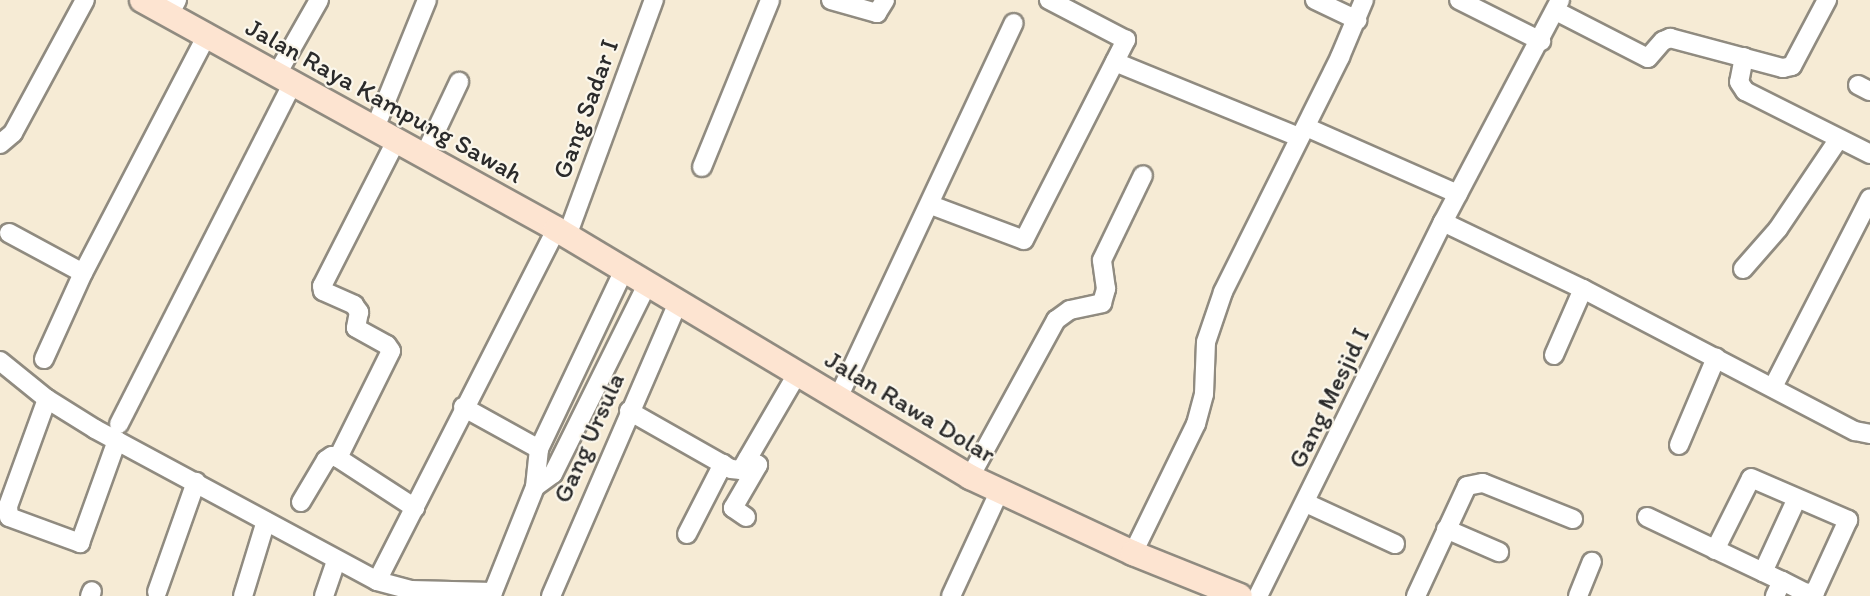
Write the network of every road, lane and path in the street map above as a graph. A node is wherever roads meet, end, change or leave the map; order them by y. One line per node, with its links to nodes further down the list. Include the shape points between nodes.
1 (85, 0): 28 (street, via 13,133)
2 (142, 0): 15 (street, Jalan Raya Kampung Sawah)
3 (319, 0): 22 (street)
4 (427, 0): 24 (street)
5 (654, 0): 38 (street, Gang Sadar I)
6 (771, 0): 31 (street)
7 (831, 0): 8 (street, via 877,13)
8 (885, 0)
9 (1049, 0): 21 (street, via 1126,40)
10 (1316, 0): 16 (street)
11 (1364, 0): 16 (street)
12 (1459, 0): 19 (street)
13 (1827, 0): 20 (street, via 1792,66 1783,68)
14 (1558, 6): 19 (street, Gang Mesjid I); 20 (street, via 1648,58 1663,41 1670,39)
15 (173, 8): 18 (street, Jalan Raya Kampung Sawah)
16 (1357, 20): 25 (street)
17 (1014, 23): 35 (street)
18 (207, 36): 22 (street, Jalan Raya Kampung Sawah); 41 (street)
19 (1541, 40): 33 (street, Gang Mesjid I)
20 (1744, 57): 27 (street, via 1738,82 1745,91)
21 (1115, 62): 25 (street); 35 (street, via 1024,240)
22 (285, 78): 24 (street, Jalan Raya Kampung Sawah); 55 (street)
23 (459, 82): 29 (street)
24 (375, 128): 26 (street, Jalan Raya Kampung Sawah)
25 (1303, 132): 33 (street); 79 (street, via 1212,317 1203,366 1204,394 1196,423)
26 (397, 139): 29 (street, Jalan Raya Kampung Sawah); 59 (street, via 322,286 322,291 354,305 359,312 356,328 391,351)
27 (1838, 140): 30 (street); 39 (street, via 1778,229)
28 (1, 144)
29 (425, 154): 38 (street, Jalan Raya Kampung Sawah)
30 (1870, 154)
31 (702, 167)
32 (1143, 175): 62 (street, via 1102,260 1106,289 1102,303 1070,310 1056,320)
33 (1458, 194): 36 (street, Gang Mesjid I)
34 (1870, 198): 50 (street)
35 (931, 205): 51 (street)
36 (1443, 222): 43 (street); 68 (street, Gang Mesjid I)
37 (9, 233): 41 (street)
38 (562, 233): 40 (street, Jalan Rawa Dolar); 53 (street, Gang Sadar I)
39 (1743, 269)
40 (624, 270): 42 (street, Jalan Rawa Dolar); 58 (street)
41 (83, 273): 47 (street)
42 (648, 283): 44 (street, Jalan Rawa Dolar); 64 (street, via 553,474)
43 (1583, 289): 45 (street); 46 (street)
44 (678, 302): 49 (street, Jalan Rawa Dolar); 54 (street, Gang Ursula)
45 (1554, 355)
46 (1716, 358): 50 (street); 57 (street)
47 (44, 359)
48 (0, 361): 52 (street)
49 (797, 374): 51 (street, Jalan Rawa Dolar); 60 (street)
50 (1773, 387): 56 (street, via 1855,431)
51 (838, 398): 62 (street, Jalan Rawa Dolar)
52 (47, 399): 55 (street); 55 (street, via 8,506 9,517 75,543 82,541)
53 (463, 407): 58 (street); 69 (street, Gang Sadar I)
54 (629, 411): 61 (street); 90 (street, Gang Ursula)
55 (118, 432): 63 (street)
56 (1870, 434)
57 (1679, 445)
58 (539, 449): 64 (street)
59 (338, 458): 67 (street, via 326,460); 69 (street)
60 (748, 459): 61 (street, via 741,470); 70 (street, via 758,465 733,508)
61 (723, 464): 75 (street)
62 (970, 477): 65 (street, Jalan Rawa Dolar)
63 (196, 482): 73 (street); 85 (street)
64 (535, 487): 87 (street)
65 (999, 492): 79 (street, Jalan Rawa Dolar); 91 (street)
66 (1797, 498): 77 (street, via 1751,478); 82 (street); 84 (street, via 1848,520 1849,524 1815,592)
67 (302, 502)
68 (1306, 503): 76 (street); 93 (street, Gang Mesjid I)
69 (415, 508): 83 (street, Gang Sadar I)
70 (746, 517)
71 (1647, 517): 77 (street)
72 (1573, 519): 74 (street, via 1483,483 1474,483 1462,492)
73 (266, 521): 80 (street); 88 (street)
74 (1446, 529): 78 (street); 94 (street)
75 (687, 534)
76 (1395, 544)
77 (1715, 550): 82 (street)
78 (1499, 552)
79 (1133, 553): 92 (street, Jalan Rawa Dolar)
80 (336, 561): 83 (street); 89 (street)
81 (1593, 562): 95 (street)
82 (1763, 572): 84 (street)
83 (377, 581): 86 (street)
84 (1778, 589)
85 (157, 592)
86 (410, 593): 87 (street)
87 (492, 594)
88 (243, 596)
89 (324, 596)
90 (551, 596)
91 (951, 596)
92 (1240, 596)
93 (1258, 596)
94 (1416, 596)
95 (1578, 596)

